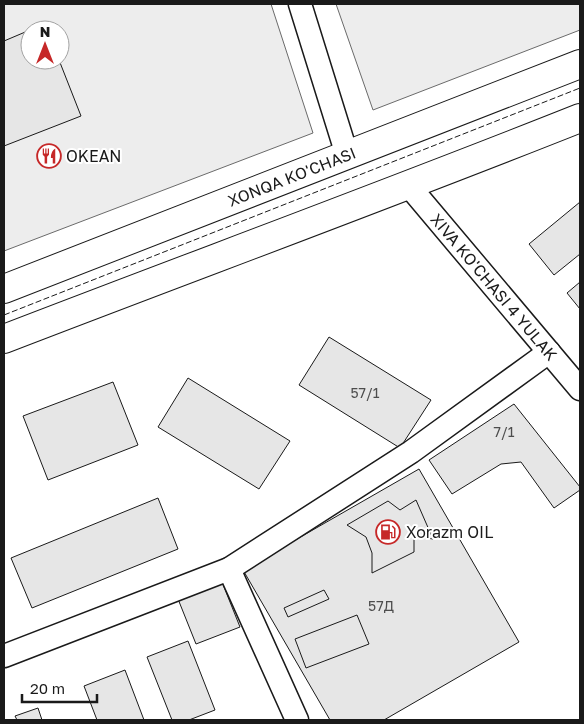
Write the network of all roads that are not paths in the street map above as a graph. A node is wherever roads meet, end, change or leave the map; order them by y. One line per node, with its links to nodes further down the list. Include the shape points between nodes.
1 (300, 4): 4 (street)
2 (580, 64): 4 (main road, XONQA KO'CHASI)
3 (580, 118): 5 (main road)
4 (347, 155): 6 (main road, XONQA KO'CHASI)
5 (409, 186): 7 (main road); 8 (street, XIVA KO'CHASI 4 YULAK)
6 (4, 289)
7 (4, 339)
8 (549, 352): 9 (street, XIVA KO'CHASI 4 YULAK); 10 (street, via 411,452)
9 (580, 389)
10 (229, 568): 11 (street); 12 (street)
11 (4, 656)
12 (297, 720)

